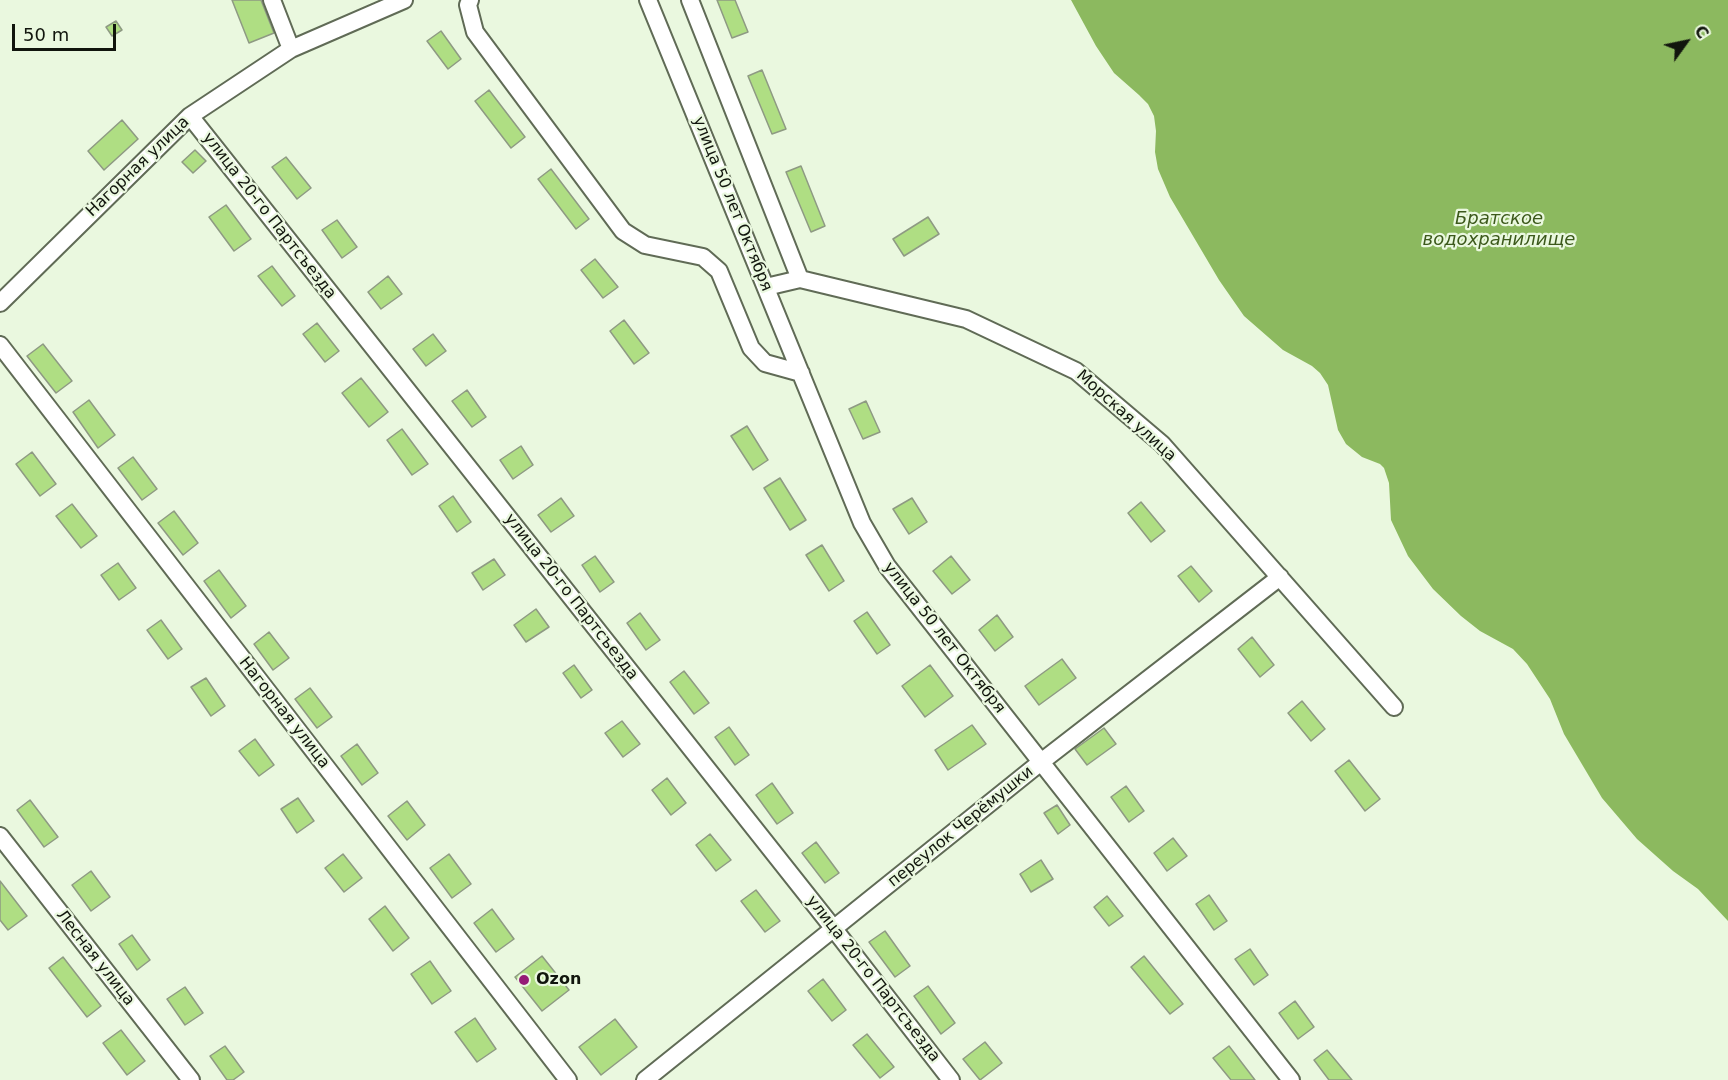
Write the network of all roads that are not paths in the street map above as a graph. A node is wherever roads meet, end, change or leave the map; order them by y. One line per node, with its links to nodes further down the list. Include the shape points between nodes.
1 (272, 0): 6 (street)
2 (404, 0): 6 (street, Нагорная улица)
3 (470, 0): 12 (street, via 475,32 623,231 645,245 703,257 719,271 752,348 765,363)
4 (648, 0): 9 (street, улица 50 лет Октября)
5 (690, 0): 8 (street)
6 (291, 49): 7 (street, Нагорная улица)
7 (190, 116): 10 (street, Нагорная улица); 17 (street, улица 20-го Партсъезда)
8 (800, 279): 9 (street, Морская улица); 13 (street, Морская улица, via 966,319 1076,371 1162,444)
9 (766, 287): 12 (street, улица 50 лет Октября)
10 (0, 303)
11 (0, 345): 19 (street, Нагорная улица)
12 (801, 373): 15 (street, улица 50 лет Октября, via 862,523 887,566)
13 (1280, 577): 14 (street, Морская улица); 15 (street, переулок Черёмушки)
14 (1394, 707)
15 (1041, 762): 17 (street, переулок Черёмушки); 22 (street, улица 50 лет Октября)
16 (0, 836): 18 (street, Лесная улица)
17 (834, 928): 20 (street, переулок Черёмушки); 21 (street, улица 20-го Партсъезда)
18 (191, 1080)
19 (568, 1080)
20 (645, 1080)
21 (951, 1080)
22 (1292, 1080)

